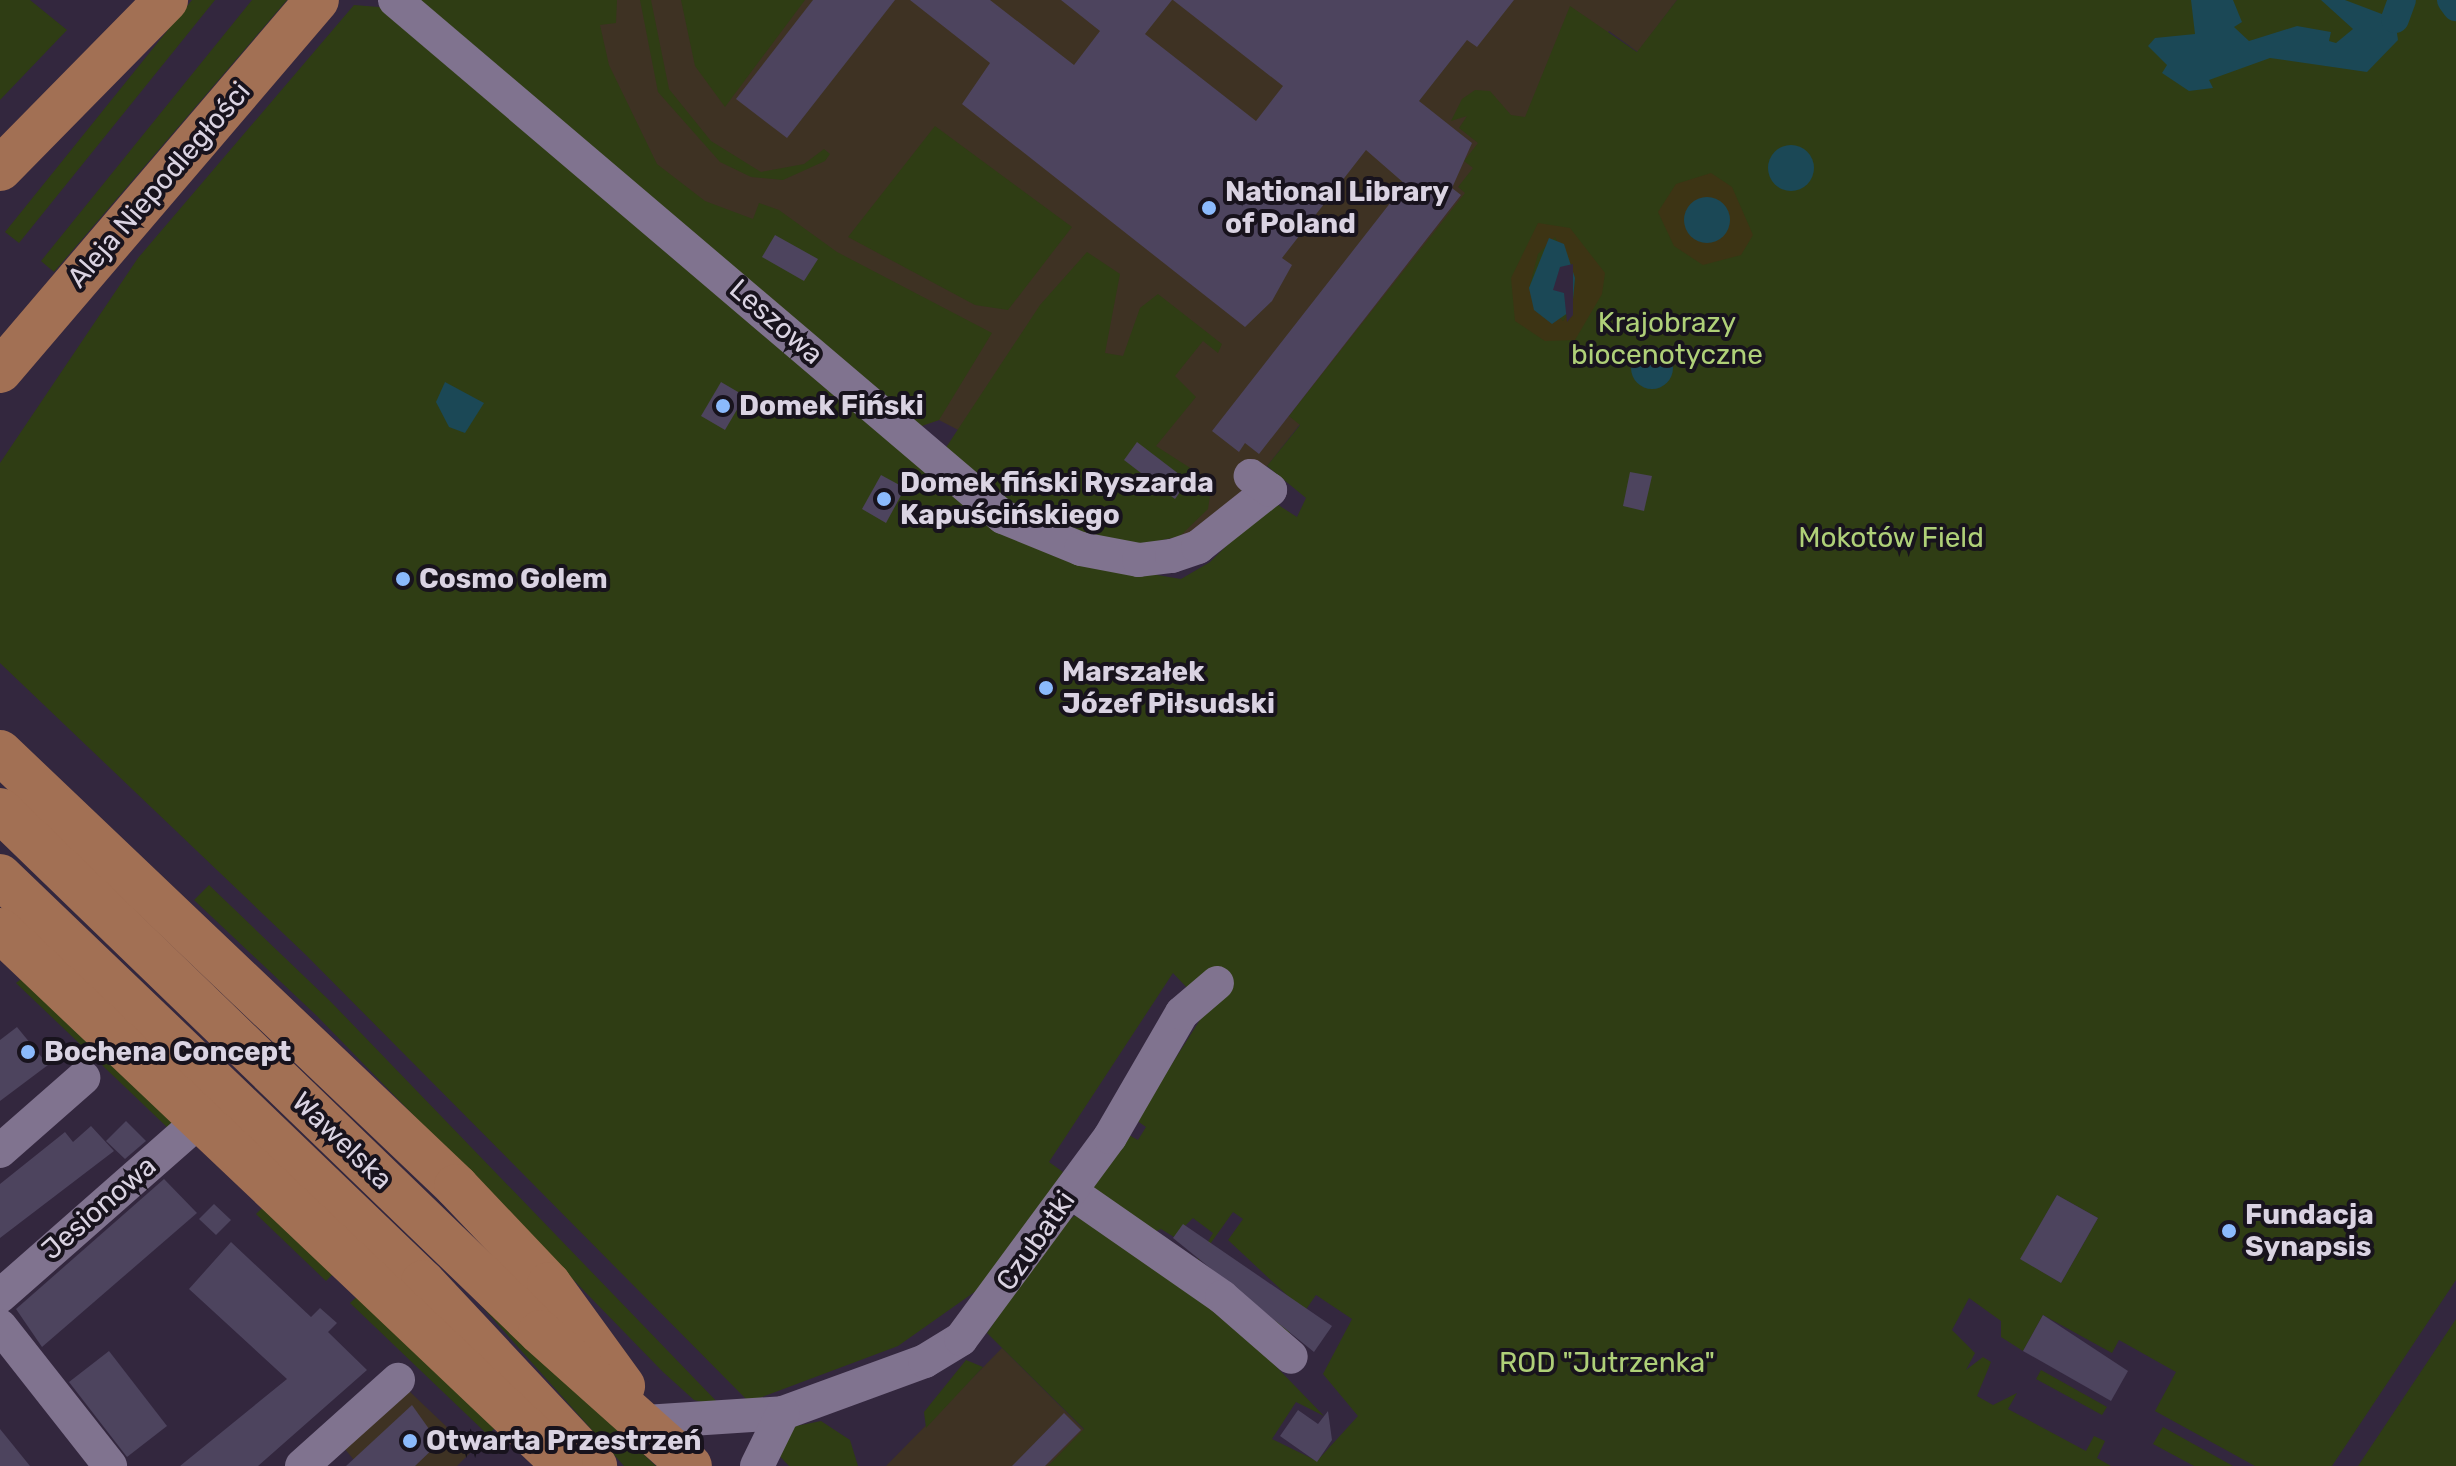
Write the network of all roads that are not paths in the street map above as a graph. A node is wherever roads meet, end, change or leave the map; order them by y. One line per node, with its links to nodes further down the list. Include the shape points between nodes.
1 (166, 0): 4 (main road)
2 (317, 0): 5 (main road, Aleja Niepodległości)
3 (395, 0): 6 (street, Leszowa, via 1003,517 1081,549 1139,560 1198,547)
4 (0, 169)
5 (0, 371)
6 (1260, 483)
7 (0, 752): 21 (main road, via 496,1226 602,1348)
8 (0, 810): 21 (main road, Wawelska, via 529,1321)
9 (0, 876): 25 (main road, Wawelska, via 423,1282)
10 (0, 930): 13 (main road)
11 (1217, 983): 15 (street, Czubatki, via 1182,1013)
12 (83, 1078): 14 (street)
13 (199, 1121): 16 (street, Jesionowa); 24 (main road, via 509,1419)
14 (0, 1151)
15 (1071, 1192): 18 (street, via 1222,1297); 20 (street, Czubatki, via 961,1339 925,1361)
16 (0, 1296)
17 (0, 1326): 22 (street)
18 (1291, 1357)
19 (398, 1380): 23 (street)
20 (783, 1413): 21 (street, Czubatki); 27 (street)
21 (645, 1422): 26 (main road, Wawelska)
22 (110, 1466)
23 (302, 1466)
24 (568, 1466)
25 (595, 1466)
26 (690, 1466)
27 (757, 1466)

